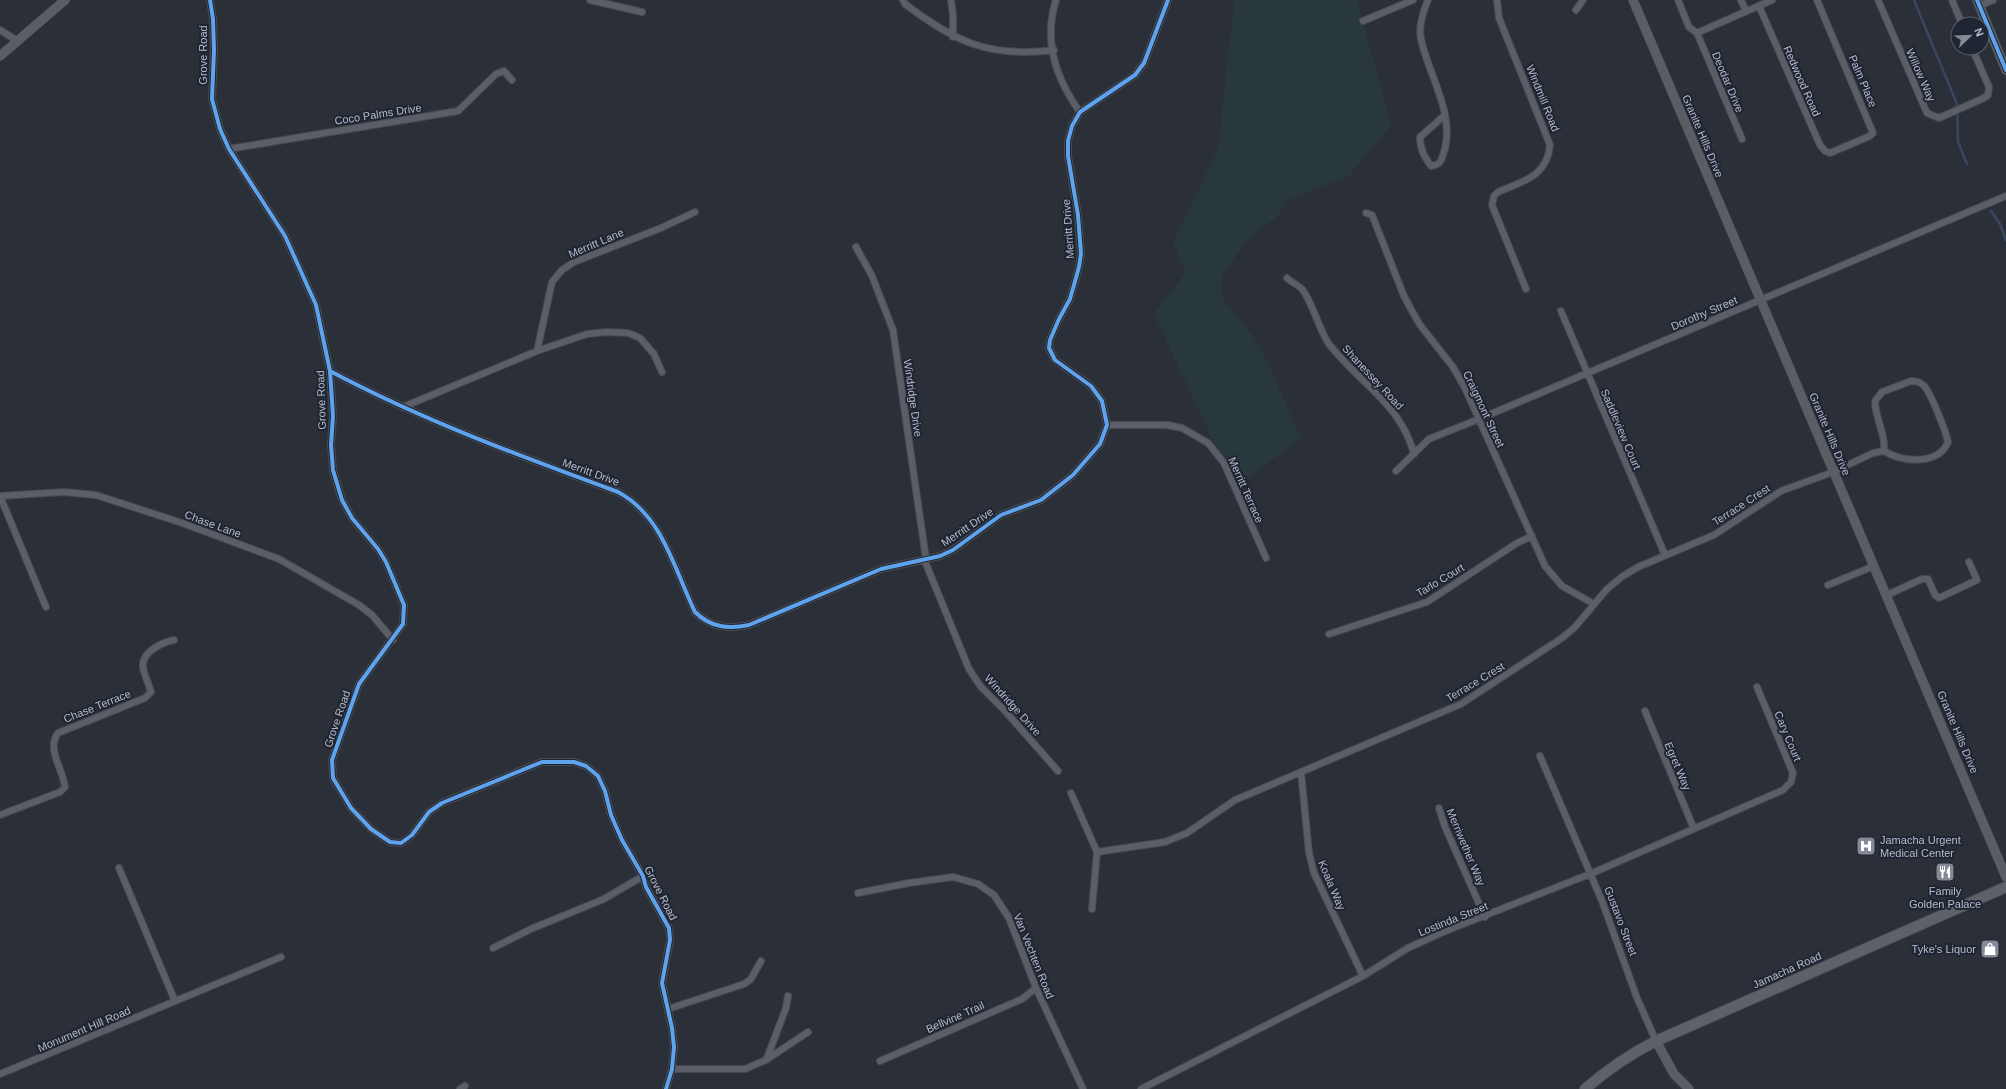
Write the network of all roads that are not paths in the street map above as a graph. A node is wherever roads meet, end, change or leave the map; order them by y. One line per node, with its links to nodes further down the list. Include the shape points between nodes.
1 (65, 0): 30 (street)
2 (210, 0): 39 (street, Grove Road, via 213,42 212,99 220,129)
3 (590, 0): 24 (street)
4 (903, 0): 29 (street, via 934,26)
5 (951, 0): 29 (street)
6 (1056, 0): 31 (street, via 1051,32)
7 (1168, 0): 36 (street, via 1144,63 1135,75)
8 (1413, 0): 26 (street)
9 (1428, 0): 37 (street, via 1422,18 1421,38)
10 (1497, 0): 46 (street, Windmill Road, via 1499,18 1550,145 1549,154 1536,175 1498,192 1492,205)
11 (1583, 0): 22 (street)
12 (1633, 0): 47 (street, Granite Hills Drive)
13 (1678, 0): 28 (street, Deodar Drive, via 1689,27)
14 (1741, 0): 23 (street)
15 (1772, 0): 21 (street)
16 (1817, 0): 40 (street, Palm Place, via 1873,128 1870,136)
17 (1878, 0): 33 (street, Willow Way, via 1927,113 1939,118 1988,94 1989,87)
18 (1952, 0): 25 (street)
19 (1993, 0): 20 (street)
20 (1978, 3): 34 (street)
21 (1759, 6): 23 (street); 40 (street, Redwood Road, via 1820,146 1830,153)
22 (1576, 10)
23 (1746, 11): 28 (street)
24 (642, 12)
25 (1959, 16)
26 (1363, 21)
27 (0, 30): 30 (street)
28 (1697, 33): 38 (street, Deodar Drive)
29 (953, 37): 31 (street, via 993,50 1029,53)
30 (16, 40): 32 (street)
31 (1054, 50): 36 (street, via 1056,70)
32 (0, 56)
33 (1975, 56)
34 (2006, 70)
35 (512, 80): 39 (street, Coco Palms Drive, via 504,71 496,74 458,111)
36 (1080, 112): 55 (street, Merritt Drive, via 1070,133 1068,148 1081,254 1070,299 1050,340 1049,348 1055,360 1095,390 1105,409)
37 (1445, 115): 37 (street, via 1420,137 1423,156 1431,166 1441,162 1446,146)
38 (1742, 139)
39 (229, 149): 50 (street, Grove Road, via 264,201 298,261 316,305)
40 (1836, 151)
41 (2006, 196): 47 (street, Dorothy Street)
42 (695, 212): 49 (street, Merritt Lane, via 574,262 562,270 552,282)
43 (1366, 213): 54 (street, Craigmont Street, via 1372,215 1412,311 1453,367)
44 (856, 247): 64 (street, Windridge Drive, via 872,276 894,330)
45 (1287, 278): 57 (street, Shanessey Road, via 1302,289 1328,342 1340,358 1378,394 1400,420 1410,438)
46 (1526, 289)
47 (1760, 300): 52 (street, Dorothy Street); 59 (street, Granite Hills Drive)
48 (1560, 311): 52 (street, Saddleview Court)
49 (537, 351): 51 (street, via 587,334 628,333 648,345); 53 (street)
50 (330, 371): 53 (street, Merritt Drive); 73 (street, Grove Road, via 333,470 342,500 352,518 386,562 404,605 405,620)
51 (662, 372)
52 (1586, 374): 54 (street, Dorothy Street); 62 (street, Saddleview Court)
53 (403, 407): 64 (street, Merritt Drive, via 504,450 629,498 655,524 695,612 715,626 735,628 749,625 881,568)
54 (1479, 419): 57 (street, Dorothy Street, via 1429,439); 61 (street, Craigmont Street)
55 (1107, 424): 63 (street, Merritt Terrace, via 1167,425 1182,428 1208,443 1224,463); 64 (street, Merritt Drive, via 1100,444 1085,462 1041,500 1000,515 953,550)
56 (1884, 451): 56 (street, via 1894,457 1917,460 1934,455 1945,448 1948,442 1926,388 1916,381 1882,392 1874,401 1885,442); 59 (street, Terrace Crest, via 1873,453)
57 (1414, 454): 58 (street, Dorothy Street)
58 (1396, 471)
59 (1833, 472): 62 (street, Terrace Crest, via 1781,491 1714,535); 66 (street, Granite Hills Drive)
60 (0, 496): 70 (street); 73 (street, Chase Lane, via 63,492 96,495 186,524 279,559 359,605 372,615)
61 (1532, 536): 69 (street, Craigmont Street, via 1545,566 1553,577 1562,586); 71 (street, Tarlo Court, via 1517,543 1427,602)
62 (1665, 555): 69 (street, Terrace Crest, via 1623,576)
63 (1266, 558)
64 (925, 559): 77 (street, Windridge Drive, via 969,669 981,687)
65 (1969, 562): 68 (street, via 1977,580 1939,598 1928,579)
66 (1874, 566): 67 (street); 68 (street, Granite Hills Drive)
67 (1828, 586)
68 (1887, 595): 88 (street, Granite Hills Drive)
69 (1594, 604): 78 (street, Terrace Crest, via 1562,638 1461,704)
70 (46, 608)
71 (1329, 634)
72 (174, 640): 82 (street, Chase Terrace, via 164,642 142,662 151,692 145,698 58,733 52,746 65,787 60,792)
73 (393, 640): 87 (street, Grove Road, via 359,684 332,760 333,778 351,808 371,829 390,842 401,843 412,835 429,812 442,803 542,762 574,762 586,766 598,776 605,791 611,816)
74 (1757, 687): 79 (street, Cary Court, via 1793,772 1791,782)
75 (1645, 711): 83 (street, Egret Way)
76 (1540, 756): 86 (street, Gustavo Street)
77 (1058, 771)
78 (1301, 772): 84 (street, Terrace Crest, via 1235,800 1200,825 1165,842); 96 (street, Koala Way, via 1309,853 1314,874)
79 (1783, 790): 83 (street, Lostinda Street)
80 (1071, 793): 84 (street)
81 (1439, 808): 92 (street, Merriwether Way)
82 (0, 815)
83 (1694, 829): 86 (street, Lostinda Street)
84 (1097, 852): 91 (street)
85 (119, 868): 99 (street)
86 (1590, 874): 92 (street, Lostinda Street); 102 (street, Gustavo Street)
87 (643, 876): 93 (street, via 604,899 531,929); 100 (street, Grove Road, via 646,887 669,928 670,940 662,983)
88 (2006, 876)
89 (2006, 887): 102 (main road, Jamacha Road)
90 (858, 893): 97 (street, Van Vechten Road, via 953,877 978,884 994,895 1009,918)
91 (1092, 909)
92 (1485, 917): 96 (street, Lostinda Street, via 1408,948)
93 (493, 948)
94 (281, 957): 99 (street, Monument Hill Road)
95 (761, 961): 100 (street, via 751,979 744,984)
96 (1363, 976): 109 (street, Lostinda Street)
97 (1036, 988): 104 (street, Bellvine Trail, via 1022,999); 108 (street, Van Vechten Road)
98 (788, 996): 103 (street, via 780,1026)
99 (175, 1001): 106 (street, Monument Hill Road)
100 (668, 1009): 105 (street, Grove Road, via 674,1046)
101 (808, 1032): 103 (street)
102 (1656, 1041): 110 (main road, Jamacha Road, via 1631,1054); 111 (street, Gustavo Street, via 1674,1074)
103 (766, 1060): 105 (street, via 745,1069)
104 (880, 1061)
105 (672, 1069): 107 (street, Grove Road)
106 (0, 1074)
107 (666, 1089)
108 (1083, 1089)
109 (1141, 1089)
110 (1585, 1089)
111 (1689, 1089)

